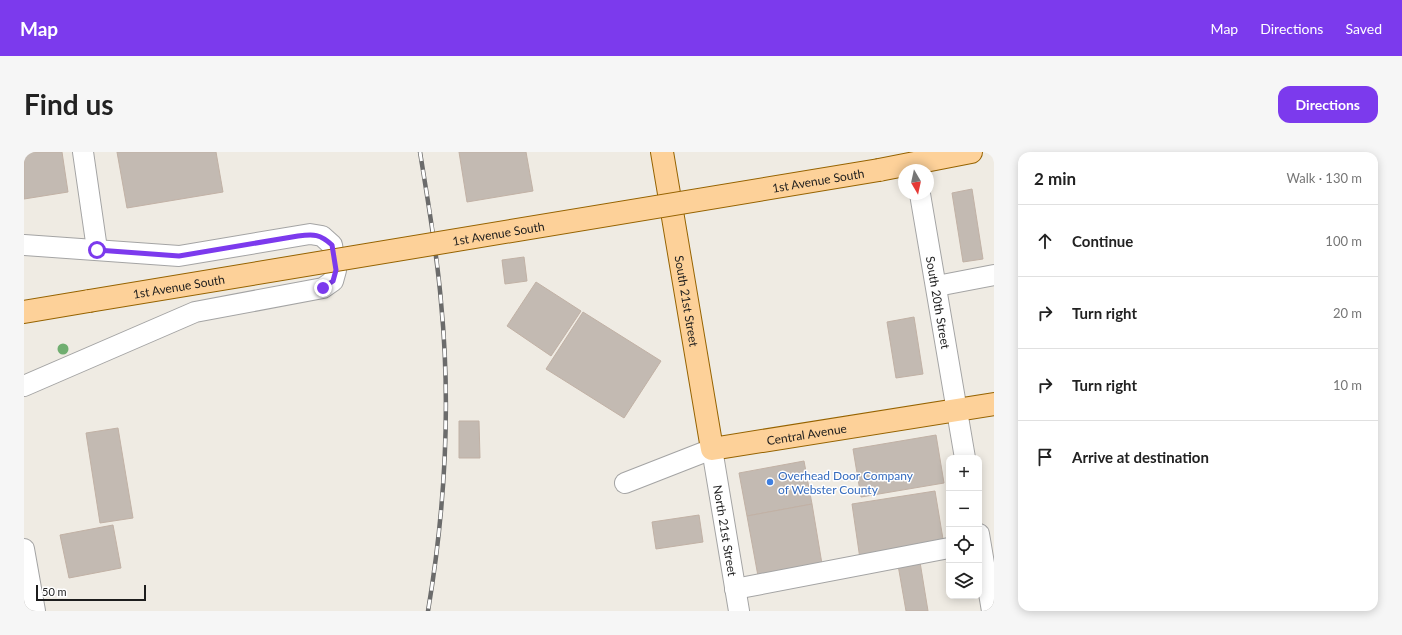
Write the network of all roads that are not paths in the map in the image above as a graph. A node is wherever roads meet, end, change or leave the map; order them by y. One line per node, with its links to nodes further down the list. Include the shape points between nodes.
1 (83, 152): 7 (street)
2 (662, 152): 14 (main road, South 21st Street)
3 (971, 152): 4 (main road, 1st Avenue South)
4 (915, 162): 10 (main road, 1st Avenue South, bridge)
5 (921, 200): 9 (street, South 20th Street)
6 (24, 245): 7 (street)
7 (97, 250): 11 (street, via 179,256 310,234 322,236 332,245 336,270 333,281 323,288 195,312)
8 (994, 275): 9 (street)
9 (937, 286): 13 (street, South 20th Street)
10 (24, 312)
11 (24, 386)
12 (994, 404): 13 (main road, Central Avenue)
13 (956, 410): 14 (main road, Central Avenue); 15 (street, South 20th Street)
14 (712, 449): 16 (street, Central Avenue); 20 (street, North 21st Street)
15 (964, 455)
16 (625, 483)
17 (983, 540): 23 (street)
18 (24, 549): 21 (street)
19 (946, 549): 20 (street)
20 (735, 588): 22 (street, North 21st Street)
21 (35, 611)
22 (739, 611)
23 (992, 611)

